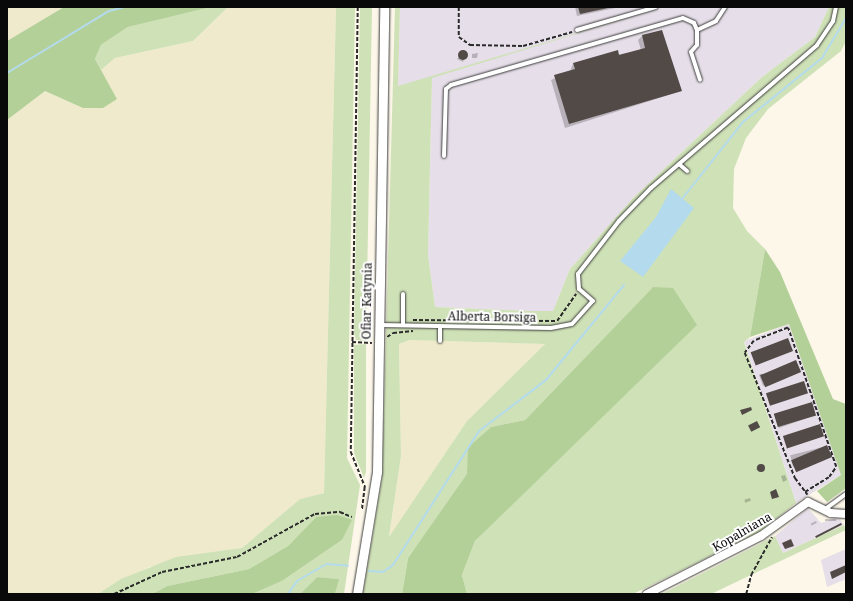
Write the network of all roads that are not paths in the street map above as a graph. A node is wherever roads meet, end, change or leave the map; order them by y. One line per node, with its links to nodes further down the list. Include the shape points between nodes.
1 (384, 7): 12 (street, Ofiar Katynia)
2 (656, 7): 5 (lane)
3 (725, 7): 6 (lane, via 716,21)
4 (836, 7): 9 (lane, via 832,21 818,45)
5 (577, 30)
6 (697, 30): 7 (lane, via 697,45 691,52); 8 (lane, via 694,23 683,18 451,85 446,89)
7 (700, 80)
8 (444, 156)
9 (679, 164): 10 (lane); 14 (lane, Alberta Borsiga, via 619,221 581,269 577,284 593,301 576,321 562,328)
10 (687, 171)
11 (402, 294): 13 (lane)
12 (379, 324): 13 (lane, Alberta Borsiga); 19 (street, Ofiar Katynia, via 377,472)
13 (403, 325): 14 (lane, Alberta Borsiga)
14 (440, 326): 15 (lane)
15 (440, 341)
16 (846, 494): 17 (lane)
17 (824, 510): 18 (street); 20 (street, Kopalniana, via 813,503 805,503 761,536)
18 (846, 514)
19 (357, 594)
20 (647, 594)

